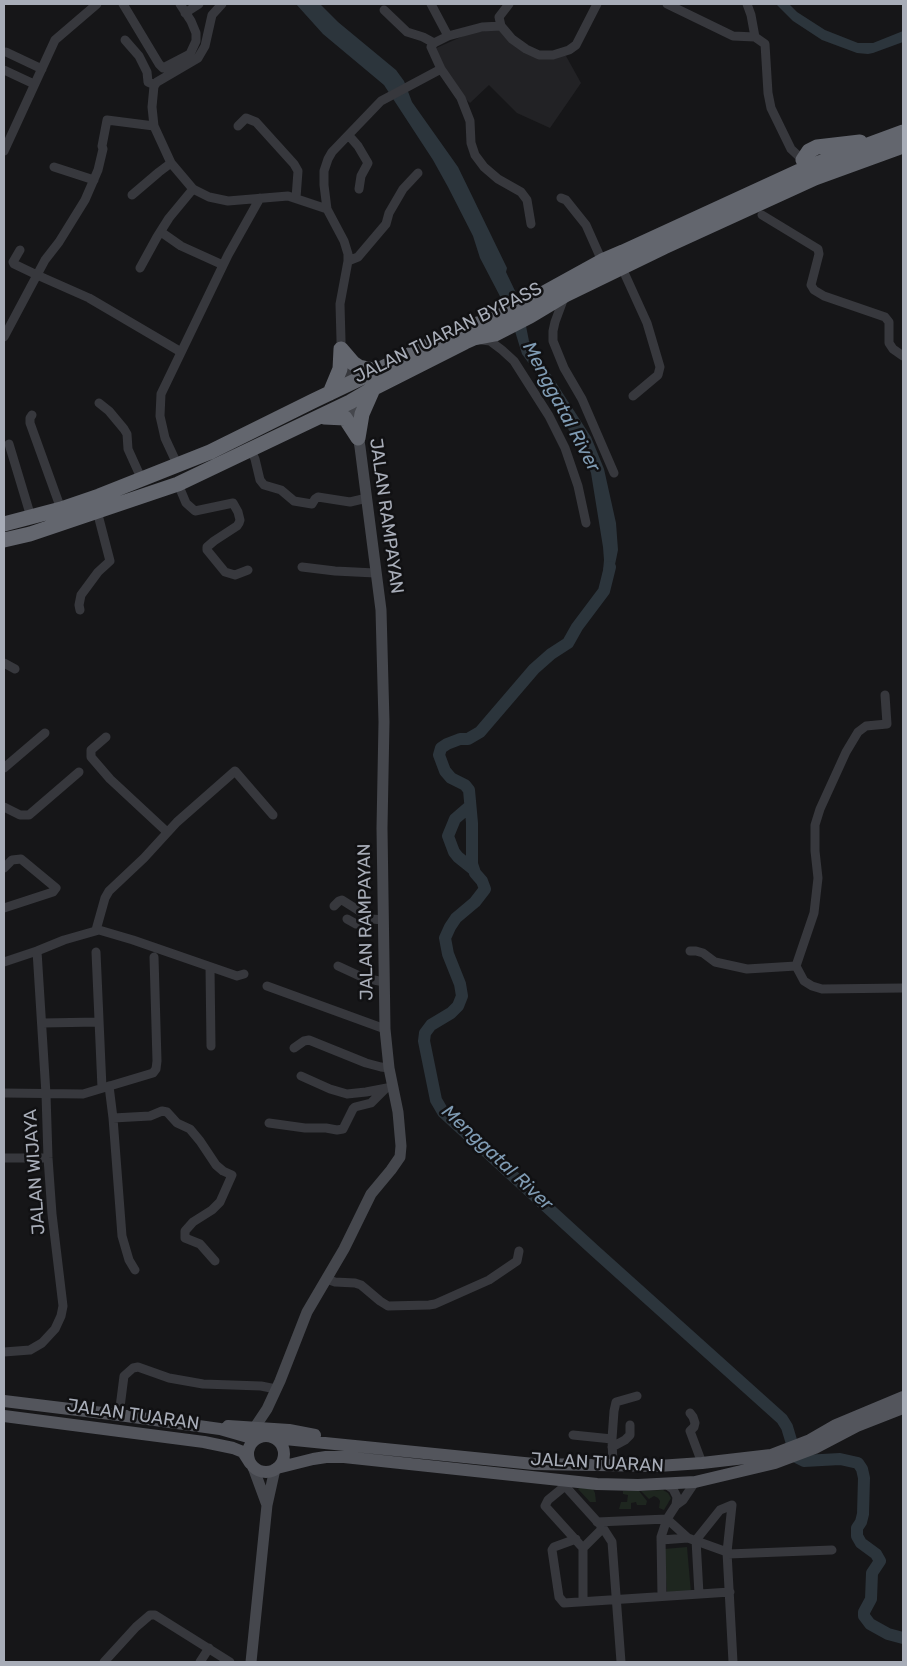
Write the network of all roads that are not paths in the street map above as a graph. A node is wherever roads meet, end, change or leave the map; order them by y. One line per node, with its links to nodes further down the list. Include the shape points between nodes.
1 (97, 4): 19 (street, via 55,40)
2 (123, 4): 12 (street, via 163,68 193,50 197,38)
3 (180, 4): 12 (street)
4 (199, 4): 12 (street)
5 (222, 4): 23 (street, via 212,16 205,46 198,58)
6 (431, 4): 14 (street)
7 (509, 4): 13 (street, via 499,17)
8 (597, 4): 13 (street, via 576,45 553,55 526,49)
9 (667, 4): 15 (street, via 733,36)
10 (747, 4): 15 (street)
11 (384, 10): 17 (street, via 407,32)
12 (185, 13)
13 (501, 26): 14 (street, via 482,27)
14 (448, 36): 17 (street)
15 (755, 37): 32 (street, via 765,44 771,108 792,149)
16 (125, 40): 23 (street, via 139,56 148,82)
17 (434, 43): 20 (street, via 431,47)
18 (6, 52): 19 (street)
19 (42, 69): 22 (street)
20 (440, 69): 27 (street, via 381,101); 45 (street, via 461,98 470,121 474,155 498,179 521,192 527,200)
21 (4, 70): 22 (street)
22 (34, 84): 30 (street)
23 (155, 85): 24 (street, via 152,95)
24 (154, 126): 31 (street); 35 (street, via 108,120 104,149)
25 (238, 126): 40 (street, via 246,118 256,122 294,164 298,171)
26 (903, 132): 32 (highway, via 872,143 817,146 808,151)
27 (347, 137): 37 (street, via 358,146 368,163); 43 (street, via 332,152 324,171)
28 (903, 140): 32 (highway, via 824,169 817,170)
29 (903, 146): 44 (highway, JALAN TUARAN BYPASS, via 833,171)
30 (4, 151)
31 (171, 163): 36 (street); 38 (street)
32 (805, 163): 42 (highway, JALAN TUARAN BYPASS)
33 (54, 167): 35 (street)
34 (418, 173): 49 (street, via 403,189 386,224 358,257)
35 (94, 180): 53 (street, via 85,200)
36 (193, 189): 39 (street, via 228,201); 46 (street)
37 (358, 189)
38 (132, 195)
39 (260, 198): 40 (street); 50 (street)
40 (296, 198): 43 (street)
41 (561, 198): 48 (street, via 586,225)
42 (733, 201): 44 (highway, via 745,202); 48 (highway, JALAN TUARAN BYPASS)
43 (328, 209): 49 (street, via 344,240)
44 (756, 214): 52 (highway, JALAN TUARAN BYPASS, via 664,247); 61 (street, via 818,249 811,285 814,290 886,317 889,343)
45 (531, 224)
46 (161, 232): 50 (street, via 181,246); 51 (street)
47 (20, 250): 53 (street, via 14,264)
48 (602, 261): 55 (highway, JALAN TUARAN BYPASS)
49 (348, 262): 59 (street, via 340,304)
50 (223, 265): 60 (street)
51 (140, 268)
52 (622, 268): 54 (highway, JALAN TUARAN BYPASS); 66 (street, via 647,323 660,367 658,375)
53 (37, 275): 57 (street); 60 (street, via 89,298)
54 (565, 295): 55 (highway, JALAN TUARAN BYPASS); 75 (street, via 555,322 553,341)
55 (527, 310): 56 (highway, JALAN TUARAN BYPASS)
56 (492, 327): 58 (highway, JALAN TUARAN BYPASS); 62 (highway, JALAN TUARAN BYPASS, via 470,326)
57 (4, 337)
58 (474, 338): 64 (highway, JALAN TUARAN BYPASS); 82 (street, via 490,341 502,350 514,361 535,392 565,448)
59 (341, 349): 62 (highway, via 359,367); 63 (street); 65 (highway, via 340,369)
60 (180, 352): 74 (street, via 161,394 160,416 165,438)
61 (903, 356)
62 (378, 371): 63 (highway, JALAN TUARAN BYPASS)
63 (351, 384): 65 (highway, JALAN TUARAN BYPASS)
64 (374, 388): 67 (highway, JALAN TUARAN BYPASS); 71 (highway, via 362,414)
65 (330, 393): 74 (highway, JALAN TUARAN BYPASS)
66 (632, 396)
67 (350, 402): 70 (highway, JALAN TUARAN BYPASS); 71 (street, JALAN RAMPAYAN); 74 (highway, via 331,400 195,465)
68 (99, 403): 76 (street, via 127,434 128,449)
69 (32, 415): 79 (street, via 30,423)
70 (317, 417): 71 (highway, via 345,418); 73 (highway, JALAN TUARAN BYPASS)
71 (358, 438): 78 (street, JALAN RAMPAYAN)
72 (9, 444): 81 (street)
73 (250, 448): 77 (highway, JALAN TUARAN BYPASS); 78 (street, via 264,485 281,490 294,501 312,504 318,497 350,502)
74 (178, 466): 76 (highway, JALAN TUARAN BYPASS)
75 (614, 473)
76 (142, 480): 79 (highway, JALAN TUARAN BYPASS)
77 (178, 484): 80 (highway, JALAN TUARAN BYPASS); 86 (street, via 186,503 195,511 233,502 240,523 214,541 207,550 225,572 235,575)
78 (367, 498): 87 (street, JALAN RAMPAYAN)
79 (61, 509): 81 (highway, JALAN TUARAN BYPASS)
80 (97, 511): 84 (highway, JALAN TUARAN BYPASS); 88 (street, via 110,560 81,595)
81 (31, 517): 83 (highway, JALAN TUARAN BYPASS)
82 (586, 523)
83 (4, 524)
84 (4, 540)
85 (302, 567): 87 (street)
86 (248, 570)
87 (375, 573): 103 (street, JALAN RAMPAYAN, via 382,645)
88 (80, 610)
89 (4, 662): 90 (street)
90 (15, 669)
91 (885, 695): 111 (street, via 887,724 866,726 858,732 825,797 815,825 818,878 814,913)
92 (45, 733): 94 (street)
93 (106, 737): 98 (street, via 91,750 91,757)
94 (4, 768)
95 (78, 772): 96 (street, via 28,815 20,815)
96 (4, 807)
97 (273, 816): 98 (street, via 235,771)
98 (167, 832): 104 (street, via 109,891)
99 (4, 868): 101 (street, via 12,860 22,859 56,888 53,892)
100 (334, 906): 103 (street, via 342,900)
101 (4, 908)
102 (347, 919): 103 (street, via 356,924)
103 (378, 919): 114 (street, JALAN RAMPAYAN)
104 (96, 930): 105 (street); 112 (street)
105 (37, 951): 109 (street); 118 (street, JALAN WIJAYA)
106 (690, 951): 111 (street, via 696,950 715,962 747,970)
107 (96, 952): 117 (street)
108 (154, 957): 124 (street, via 156,1069 153,1073)
109 (4, 962)
110 (338, 966): 114 (street, via 364,978)
111 (796, 966): 116 (street, via 804,980 822,989)
112 (210, 967): 113 (street, via 237,976); 120 (street)
113 (244, 974)
114 (384, 982): 119 (street, JALAN RAMPAYAN)
115 (267, 986): 119 (street)
116 (903, 988)
117 (99, 1022): 118 (street); 124 (street)
118 (42, 1023): 127 (street, JALAN WIJAYA)
119 (385, 1029): 122 (street, JALAN RAMPAYAN)
120 (211, 1046)
121 (294, 1048): 122 (street, via 309,1040 366,1063)
122 (390, 1068): 125 (street, JALAN RAMPAYAN)
123 (301, 1076): 125 (street, via 347,1094)
124 (105, 1087): 127 (street, via 83,1094); 128 (street)
125 (389, 1087): 129 (street, via 371,1103 353,1109 343,1129); 135 (street, JALAN RAMPAYAN, via 400,1125 400,1157 370,1194)
126 (4, 1093): 127 (street)
127 (46, 1094): 131 (street, JALAN WIJAYA)
128 (113, 1118): 133 (street, via 167,1112 177,1123 190,1129 216,1165 232,1175 220,1202 184,1231 185,1238 200,1244); 134 (street, via 122,1236)
129 (269, 1123)
130 (4, 1158): 131 (street)
131 (48, 1158): 136 (street, JALAN WIJAYA, via 63,1306 61,1316 48,1339 39,1346)
132 (519, 1251): 135 (street, via 517,1261 497,1275 429,1306 388,1306 361,1285)
133 (215, 1261)
134 (135, 1270)
135 (326, 1279): 137 (street, JALAN RAMPAYAN, via 307,1312)
136 (4, 1352)
137 (276, 1389): 142 (street, JALAN RAMPAYAN); 144 (street, via 203,1384 170,1378 138,1367 124,1376)
138 (637, 1396): 150 (street, via 616,1402)
139 (903, 1397): 151 (main road, JALAN TUARAN, via 836,1425)
140 (4, 1401): 144 (main road, JALAN TUARAN)
141 (903, 1408): 151 (main road, JALAN TUARAN)
142 (267, 1409): 147 (street, JALAN RAMPAYAN); 148 (street)
143 (690, 1413): 154 (street, via 695,1423 686,1429)
144 (119, 1415): 147 (main road, JALAN TUARAN)
145 (4, 1416): 156 (main road, JALAN TUARAN, via 204,1442 244,1452)
146 (630, 1425): 150 (street, via 630,1435 625,1440)
147 (255, 1433): 148 (main road); 156 (main road, via 248,1450)
148 (274, 1433): 152 (main road, JALAN TUARAN, via 352,1447); 158 (main road, via 284,1452)
149 (573, 1435): 150 (street)
150 (612, 1443): 157 (street)
151 (813, 1444): 153 (main road, JALAN TUARAN)
152 (367, 1446): 155 (main road, JALAN TUARAN); 159 (main road, via 379,1453 517,1470 516,1474)
153 (773, 1459): 154 (main road, JALAN TUARAN); 160 (main road, JALAN TUARAN)
154 (702, 1463): 157 (main road, JALAN TUARAN)
155 (534, 1464): 157 (main road, JALAN TUARAN); 162 (main road, via 544,1471 645,1479)
156 (251, 1465): 158 (main road, via 264,1472); 163 (street)
157 (613, 1466)
158 (276, 1469): 159 (main road, JALAN TUARAN, via 312,1459 344,1457); 163 (street)
159 (507, 1475): 161 (main road, JALAN TUARAN)
160 (695, 1482): 162 (main road, JALAN TUARAN); 164 (street)
161 (564, 1484): 162 (main road, JALAN TUARAN); 166 (street); 167 (street, via 545,1506)
162 (666, 1484): 164 (street, via 677,1497)
163 (267, 1505): 182 (street)
164 (676, 1505): 165 (street)
165 (667, 1519): 166 (street); 168 (street); 169 (street)
166 (600, 1525): 170 (street); 176 (street, via 612,1542)
167 (576, 1539): 170 (street); 177 (street, via 552,1550 560,1600 564,1603)
168 (692, 1539): 169 (street); 172 (street); 172 (street, via 720,1510 732,1505); 174 (street)
169 (661, 1540): 175 (street)
170 (583, 1548): 177 (street)
171 (832, 1550): 172 (street)
172 (727, 1553): 173 (street)
173 (730, 1592): 174 (street); 184 (street)
174 (698, 1594): 175 (street)
175 (662, 1596): 176 (street)
176 (616, 1599): 177 (street); 183 (street)
177 (583, 1601)
178 (209, 1648): 179 (street, via 150,1615); 180 (street); 181 (street)
179 (104, 1662)
180 (200, 1662)
181 (230, 1662)
182 (251, 1662)
183 (621, 1662)
184 (733, 1662)

